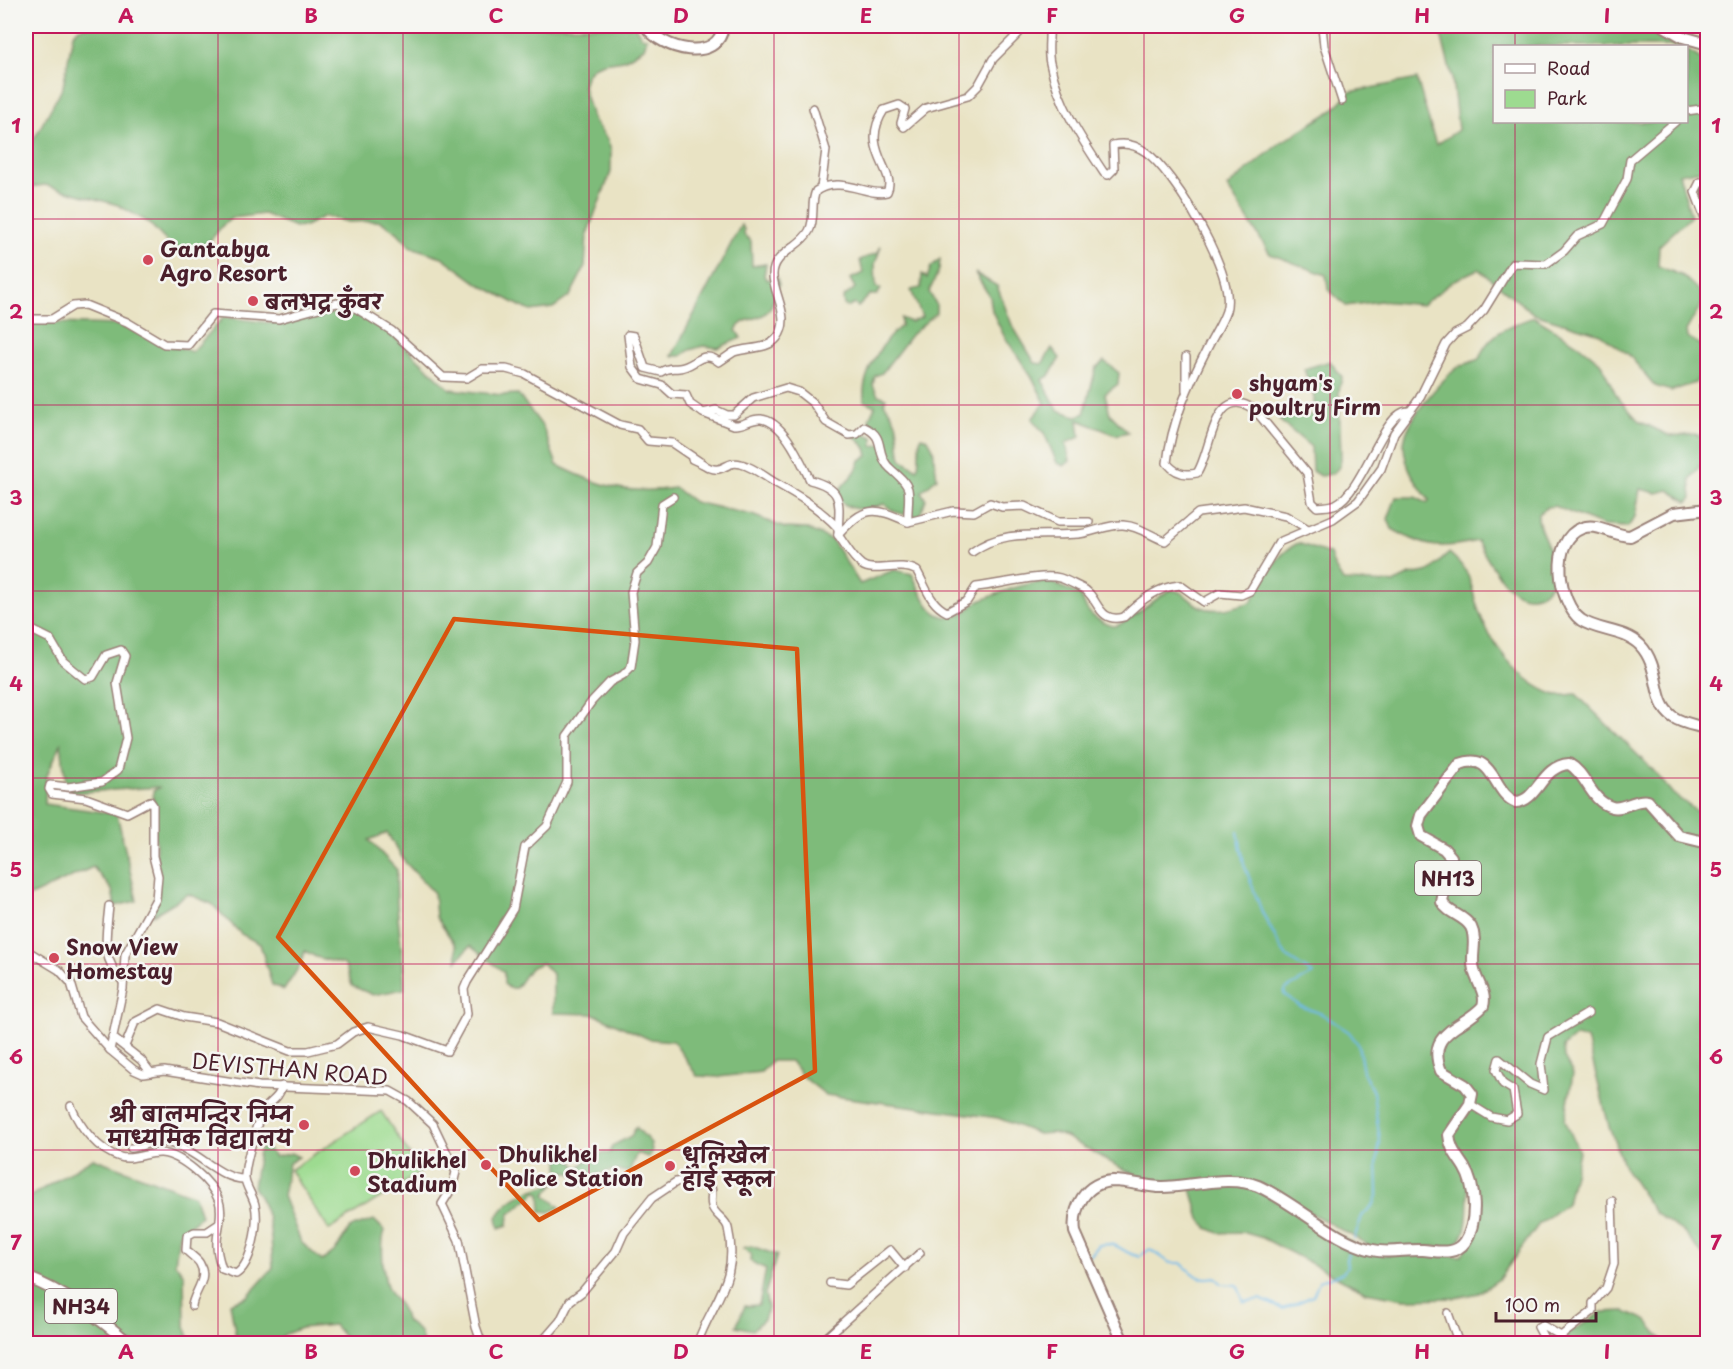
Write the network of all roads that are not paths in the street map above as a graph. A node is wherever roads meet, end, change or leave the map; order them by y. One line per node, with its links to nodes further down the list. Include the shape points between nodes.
1 (646, 26): 2 (highway, via 670,44 701,50 717,43)
2 (723, 26)
3 (1022, 26): 14 (street, via 968,96 926,108 904,127 901,123 905,109 899,105 884,110 876,125 874,148 888,178 887,192 844,186)
4 (1049, 26): 22 (street, via 1049,61 1055,83 1068,114 1104,173 1108,175 1114,169 1113,145 1132,143 1151,155 1184,198 1221,270 1227,309)
5 (1322, 26): 8 (street, via 1324,46)
6 (1664, 26): 7 (highway)
7 (1707, 45)
8 (1342, 101)
9 (813, 108): 14 (street, via 826,150)
10 (1688, 111): 11 (street, via 1701,109)
11 (1707, 114)
12 (1674, 123): 23 (street, via 1630,160 1627,179 1603,224 1577,236 1546,264 1513,263 1484,310 1446,344 1419,399)
13 (1707, 184): 17 (street, via 1700,182 1695,192)
14 (821, 188): 24 (street, via 814,195 809,232 773,268 782,313 778,337 770,344 736,352 719,362 709,356 701,357 683,367 661,372 645,368 639,344 634,336 628,335 632,367 641,379 662,385 672,394 686,395 690,404)
15 (1707, 190): 16 (highway)
16 (1707, 197)
17 (1707, 226)
18 (1707, 309): 20 (highway)
19 (26, 319): 26 (street, via 52,319 73,306 85,305 127,322 164,344 188,345 213,314 279,319 337,303 376,318 443,377 467,378 482,369 525,374 620,425 638,429 648,441 672,443)
20 (1707, 326)
21 (1186, 357): 22 (street)
22 (1185, 399): 23 (street, via 1168,453 1167,463 1173,470 1180,474 1197,473 1218,415 1235,403 1245,403 1307,473 1312,502 1317,507 1336,504 1352,489 1395,416)
23 (1408, 411): 31 (street, via 1370,487 1344,513)
24 (703, 413): 29 (street, via 716,410 734,415 753,398 786,388 808,398 826,422 849,435 864,427 868,429 878,438 885,462 909,490); 32 (street, via 734,425 764,419 775,426 793,446 810,480 827,484 834,491 839,510)
25 (692, 459): 26 (street)
26 (703, 464): 32 (street, via 711,470 734,463 746,466 819,508)
27 (674, 497): 42 (street, via 662,504 657,547 637,573 631,591 635,640 631,667 592,701 567,736 567,782 547,826 525,847 513,909 467,982 467,1014 447,1051 368,1027 337,1044 290,1051 217,1023 160,1009 135,1022)
28 (1707, 509): 35 (highway, via 1674,513 1630,536 1584,527 1567,541 1562,560 1564,592 1576,614 1590,625 1637,642 1652,660 1659,699 1665,709 1678,721)
29 (908, 522): 30 (street, via 948,512 974,512 990,503 1024,506 1058,522); 32 (street, via 880,510 856,516)
30 (1089, 522)
31 (1308, 529): 32 (street, via 1279,542 1250,591 1241,596 1220,593 1204,602 1180,585 1171,586 1143,598 1121,618 1100,611 1085,589 1059,578 1031,578 976,587 967,601 947,612 931,600 917,571 907,566 863,566); 33 (street, via 1286,516 1244,507 1198,513 1165,541 1122,525 1076,534 1004,536)
32 (838, 531)
33 (972, 552)
34 (26, 627): 39 (street, via 50,639 63,661 85,679 93,677 106,655 121,650 124,656 117,682 126,738 118,770 102,782 68,787 50,785 49,789 52,794 86,798 127,813 150,801 153,806 156,899 125,955)
35 (1707, 729)
36 (1707, 843): 46 (highway, NH13, via 1679,836 1648,801 1616,808 1603,803 1569,764 1551,770 1521,802 1507,797 1488,768 1479,762 1468,761 1453,771 1421,815 1418,826 1421,836 1450,857 1442,902 1466,921 1474,936 1473,968 1485,1001 1480,1009 1448,1031 1436,1056 1441,1071 1469,1088)
37 (109, 906): 39 (street, via 107,958 111,970)
38 (26, 950): 43 (street, DEVISTHAN ROAD, via 59,970 71,983 81,1017)
39 (123, 982): 41 (street)
40 (1588, 1013): 46 (street, via 1548,1037 1541,1064 1544,1090 1498,1059 1496,1070 1503,1084 1513,1090 1517,1114 1507,1120 1491,1117)
41 (112, 1037): 42 (street); 43 (street)
42 (125, 1047): 44 (street)
43 (110, 1050): 44 (street, DEVISTHAN ROAD, via 134,1070)
44 (151, 1072): 45 (street, DEVISTHAN ROAD)
45 (282, 1086): 49 (street, via 277,1099 261,1114); 59 (street, DEVISTHAN ROAD, via 390,1091 408,1101 433,1124 456,1172 442,1204 459,1240)
46 (1470, 1104): 63 (highway, via 1449,1135 1451,1149 1471,1184 1471,1227 1461,1246 1449,1252 1370,1250 1257,1186 1243,1183 1162,1187 1113,1181 1083,1194 1074,1213 1076,1240)
47 (71, 1106): 51 (street, via 79,1125 109,1152 123,1158 161,1153 201,1175 221,1206)
48 (131, 1148): 49 (street, via 160,1141 179,1145 232,1178)
49 (245, 1179): 51 (street, via 256,1216 247,1260 236,1274 222,1269 217,1246)
50 (1612, 1201): 65 (street, via 1614,1264 1606,1288 1593,1304 1593,1311 1561,1336 1542,1325 1538,1327)
51 (219, 1224): 56 (street, via 207,1232 187,1236 186,1250 200,1263 201,1271 200,1290)
52 (920, 1253): 53 (street)
53 (905, 1268): 55 (street, via 890,1250 846,1285); 62 (street)
54 (26, 1277): 58 (highway, NH34, via 85,1309)
55 (830, 1283)
56 (192, 1306)
57 (1448, 1313): 64 (street)
58 (130, 1344)
59 (482, 1344)
60 (540, 1344): 61 (street, via 560,1321 570,1301 616,1251 624,1233 652,1198 676,1182 687,1180 711,1187 712,1206 728,1224 730,1237 728,1277)
61 (697, 1344)
62 (819, 1344)
63 (1124, 1344)
64 (1459, 1344)
65 (1547, 1344)

